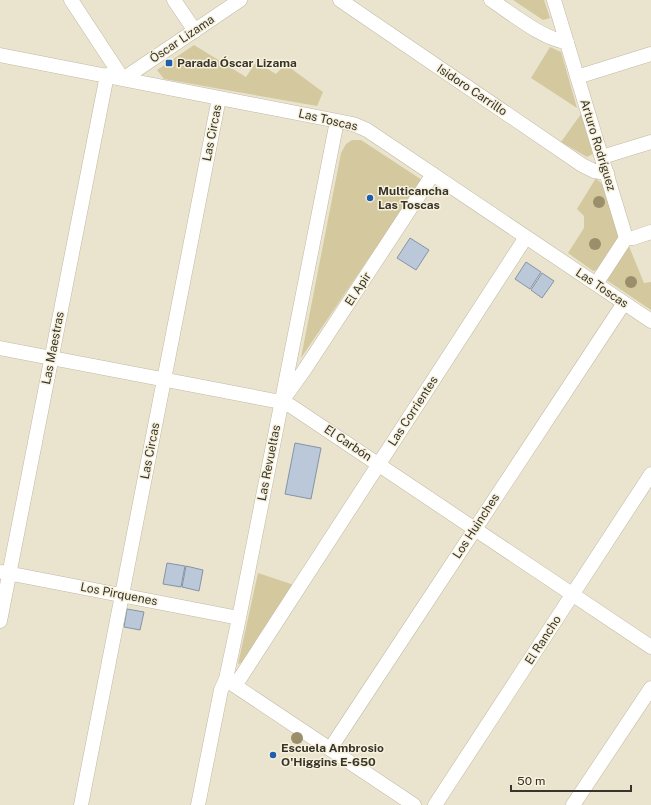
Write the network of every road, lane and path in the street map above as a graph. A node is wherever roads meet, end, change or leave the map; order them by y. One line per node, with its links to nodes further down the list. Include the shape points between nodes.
1 (71, 0): 13 (street)
2 (174, 0): 7 (street)
3 (240, 0): 7 (street, Óscar Lizama)
4 (340, 0): 18 (street, Isidoro Carrillo, via 582,165 594,171)
5 (491, 0): 8 (street, via 547,36)
6 (554, 0): 8 (street, Arturo Rodríguez)
7 (195, 31): 13 (street, Óscar Lizama)
8 (567, 42): 12 (street, Arturo Rodríguez)
9 (651, 54): 12 (street)
10 (0, 55): 11 (street, Las Toscas)
11 (106, 75): 13 (street, Las Toscas); 27 (street, Las Maestras)
12 (577, 77): 17 (street, Arturo Rodríguez)
13 (123, 79): 14 (street, Las Toscas)
14 (219, 98): 15 (street, Las Toscas); 28 (street, Las Circas)
15 (336, 121): 19 (street, Las Toscas, via 367,130); 29 (street, Las Revueltas)
16 (651, 142): 17 (street)
17 (602, 157): 18 (street, Arturo Rodríguez)
18 (607, 173): 22 (street, Arturo Rodríguez)
19 (433, 174): 21 (street, Las Toscas); 29 (street, El Apir)
20 (651, 232): 22 (street)
21 (526, 237): 23 (street, Las Toscas); 30 (street, Las Corrientes)
22 (626, 238): 23 (street)
23 (596, 284): 24 (street, Las Toscas)
24 (624, 302): 25 (street, Las Toscas); 32 (street, Los Huinches)
25 (651, 321)
26 (0, 348): 27 (street, El Carbón)
27 (51, 358): 28 (street, El Carbón); 33 (street, Las Maestras)
28 (164, 380): 29 (street, El Carbón); 35 (street, Las Circas)
29 (281, 402): 30 (street, El Carbón, via 300,411); 36 (street, Las Revueltas)
30 (379, 464): 32 (street, El Carbón); 39 (street, Las Corrientes)
31 (651, 474): 34 (street, El Rancho)
32 (475, 528): 34 (street, El Carbón); 41 (street, Los Huinches)
33 (5, 572): 35 (street, Los Pirquenes); 37 (street, Las Maestras)
34 (573, 594): 38 (street, El Carbón); 45 (street, El Rancho)
35 (122, 595): 36 (street, Los Pirquenes); 42 (street, Las Circas)
36 (239, 618): 39 (street, Las Revueltas)
37 (0, 621)
38 (651, 647)
39 (230, 682): 41 (street); 43 (street, Las Revueltas, via 221,690)
40 (651, 688): 46 (street)
41 (330, 749): 44 (street)
42 (81, 805)
43 (198, 805)
44 (414, 805)
45 (434, 805)
46 (573, 805)

